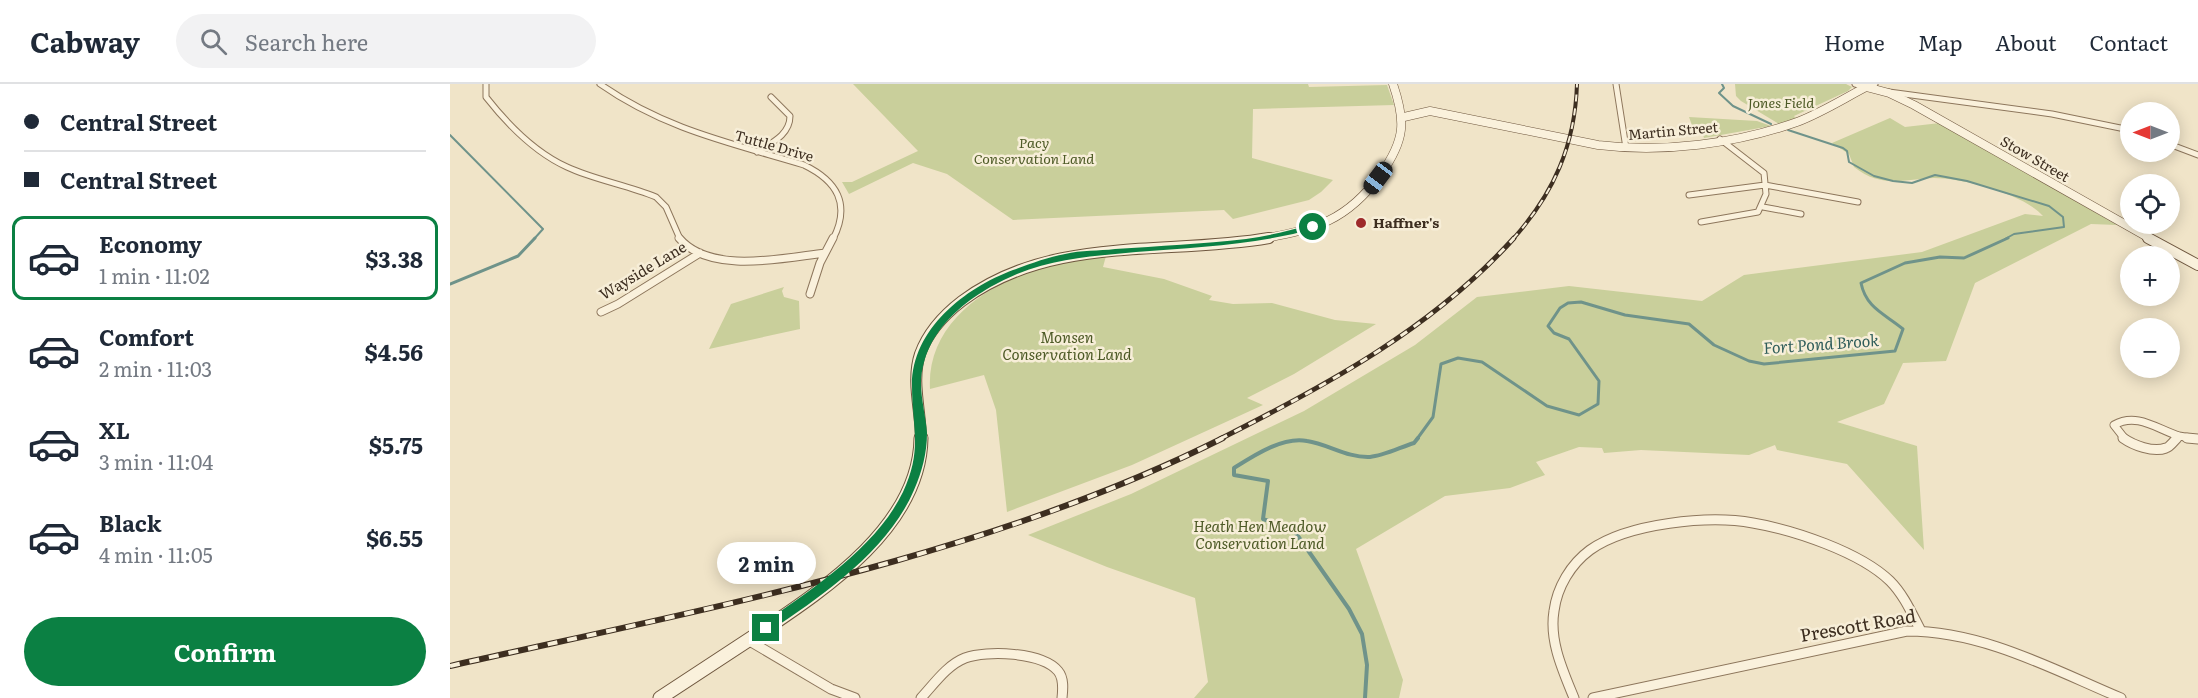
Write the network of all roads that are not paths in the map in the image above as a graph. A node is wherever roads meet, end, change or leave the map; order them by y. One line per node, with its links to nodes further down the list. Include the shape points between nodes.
1 (486, 84): 24 (street, via 486,97 537,148 567,166 656,197 666,204 680,239)
2 (600, 84): 16 (street, Tuttle Drive, via 634,108 683,131)
3 (1393, 84): 9 (street)
4 (1616, 84): 14 (street)
5 (1855, 84): 6 (street, Stow Street)
6 (1870, 86): 7 (street, Stow Street); 13 (street, Martin Street, via 1799,122)
7 (1885, 92): 12 (street, via 2052,114); 26 (street, Stow Street)
8 (771, 98): 16 (street, via 790,116 790,125)
9 (1400, 103): 10 (street, Martin Street); 11 (street)
10 (1430, 111): 11 (street, Martin Street); 14 (street, Martin Street)
11 (1404, 117): 32 (street, via 1401,140 1389,163 1358,203 1333,219 1286,234 1246,241 1067,256 1022,269 963,300 934,329 921,353 916,384 921,432 919,462 897,511 847,568)
12 (2120, 128)
13 (1720, 139): 14 (street, Martin Street); 18 (street, via 1761,170)
14 (1626, 148)
15 (2180, 148): 17 (street)
16 (757, 152): 25 (street, Tuttle Drive, via 804,165 832,183 840,199 840,222)
17 (2198, 155)
18 (1765, 185): 19 (street); 20 (street); 21 (street)
19 (1689, 195)
20 (1858, 202)
21 (1763, 207): 22 (street); 23 (street, via 1750,215)
22 (1801, 214)
23 (1701, 222)
24 (700, 253): 25 (street, via 737,260); 28 (street, Wayside Lane)
25 (825, 253): 27 (street, Tuttle Drive)
26 (2198, 265)
27 (810, 294)
28 (601, 312)
29 (2179, 436): 29 (street, via 2167,448 2146,449 2126,440 2114,425 2124,419 2140,420); 30 (street)
30 (2198, 439)
31 (1921, 631): 37 (street, via 1899,591 1884,576 1859,561 1788,533 1727,520 1622,534 1599,544 1582,558 1556,598 1552,623 1557,657); 38 (street, Prescott Road, via 1857,640); 39 (street, Prescott Road, via 1984,641)
32 (748, 640): 33 (street); 34 (street)
33 (660, 698)
34 (855, 698)
35 (921, 698): 36 (street, via 964,658 987,655 1024,656 1042,661 1058,672 1064,685)
36 (1062, 698)
37 (1574, 698)
38 (1593, 698)
39 (2121, 698)

